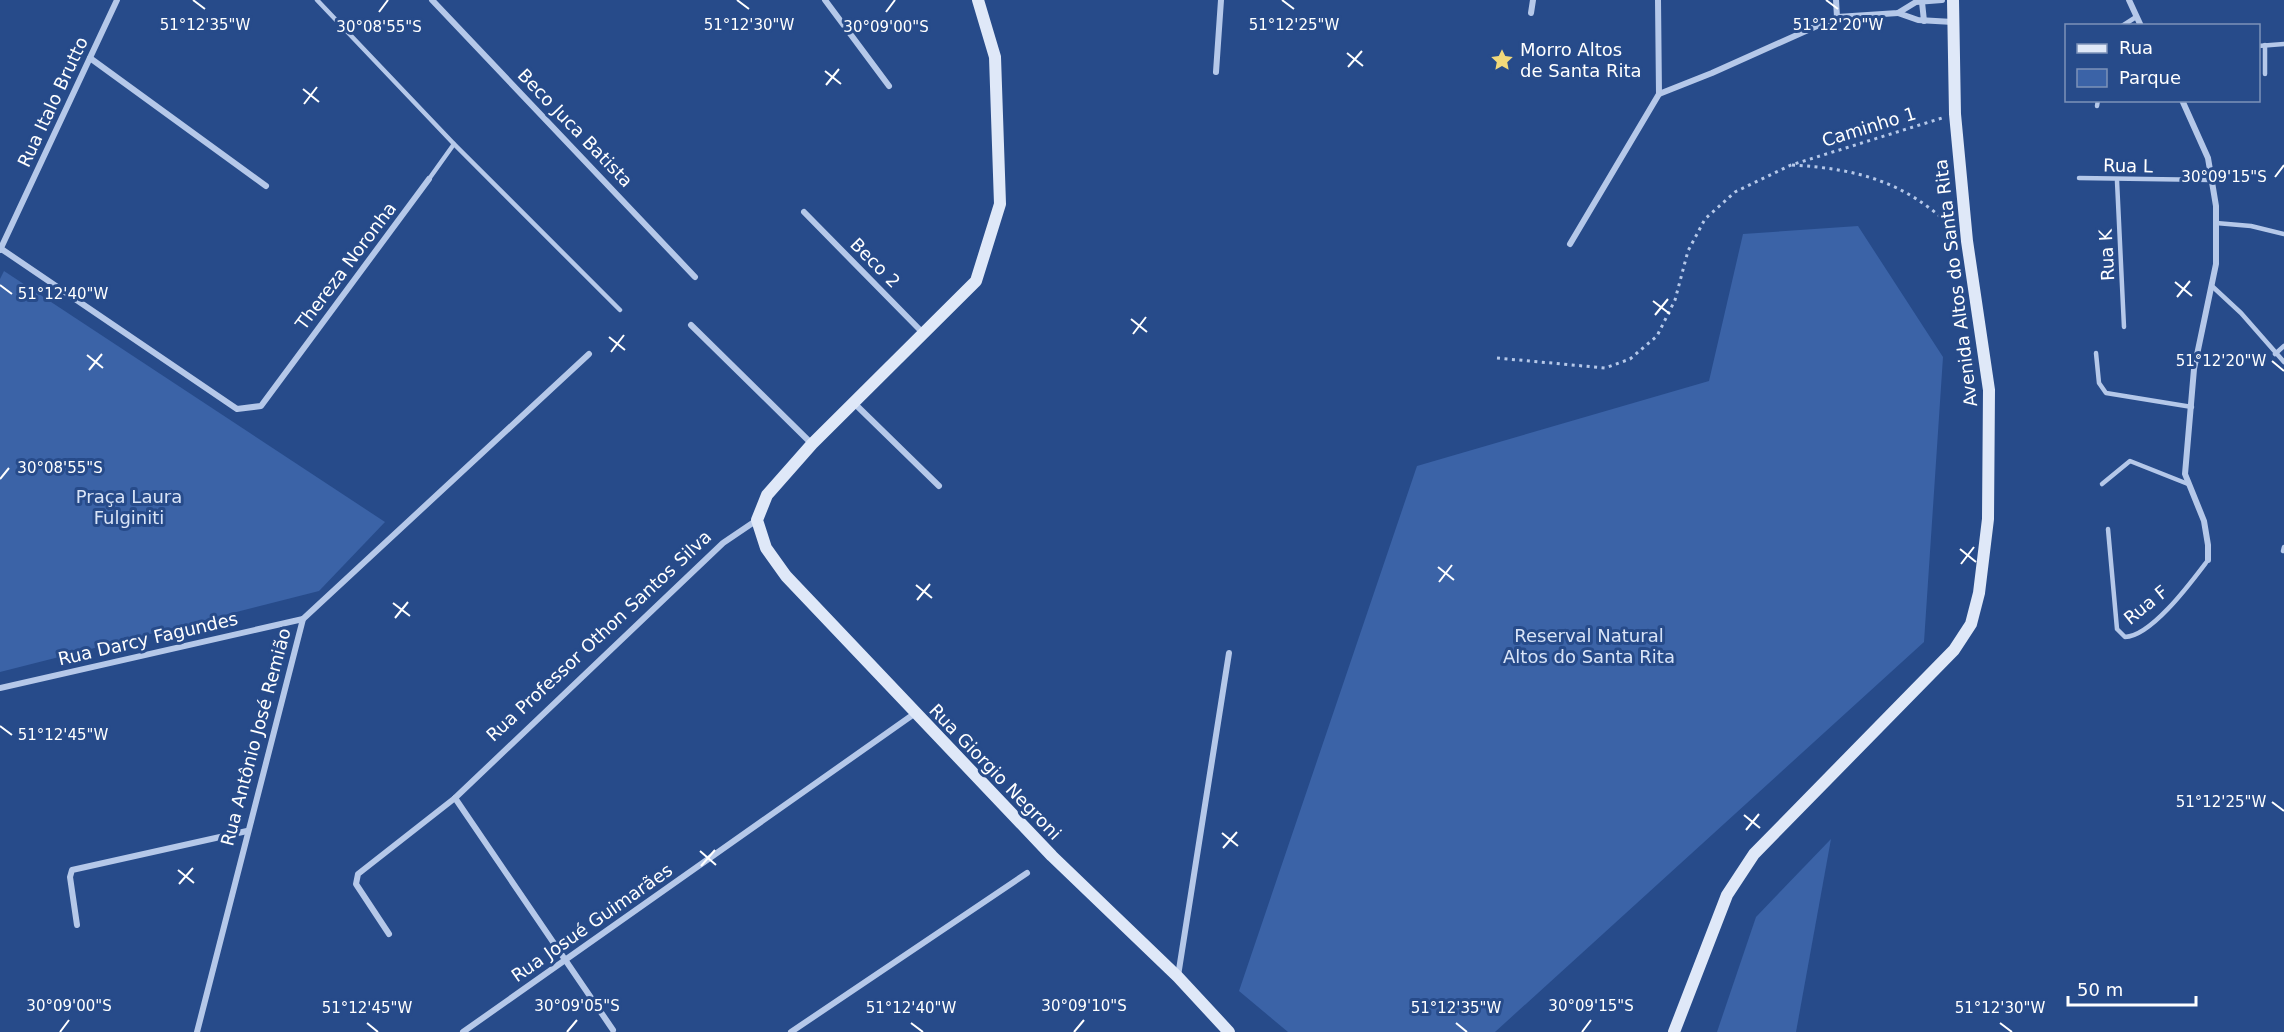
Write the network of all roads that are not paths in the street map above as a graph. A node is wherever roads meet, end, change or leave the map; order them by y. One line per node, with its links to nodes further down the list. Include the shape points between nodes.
1 (117, 0): 25 (street, Rua Italo Brutto)
2 (317, 0): 31 (lane)
3 (432, 0): 42 (street, Beco Juca Batista)
4 (825, 0): 28 (street)
5 (978, 0): 47 (street, via 995,57 1000,204 976,281)
6 (1221, 0): 26 (street)
7 (1533, 0): 14 (street)
8 (1658, 0): 29 (street)
9 (1836, 0): 16 (street)
10 (1942, 0): 13 (street)
11 (1953, 0): 19 (street, Avenida Altos do Santa Rita)
12 (2129, 0): 17 (street)
13 (1922, 2): 15 (street); 18 (street)
14 (1532, 13)
15 (1898, 13): 16 (street); 18 (street)
16 (1837, 17): 29 (street)
17 (2136, 17): 20 (lane); 21 (street)
18 (1924, 21): 19 (street)
19 (1953, 22): 78 (street, Avenida Altos do Santa Rita, via 1955,114 1967,242 1989,390 1988,519 1971,624 1954,650 1754,854 1727,895)
20 (2125, 24)
21 (2140, 24)
22 (2284, 44): 23 (lane)
23 (2265, 45): 24 (lane); 27 (lane)
24 (2260, 46)
25 (90, 58): 36 (street); 41 (street, Rua Italo Brutto)
26 (1216, 72)
27 (2265, 74)
28 (888, 86)
29 (1659, 94): 40 (street)
30 (2183, 102): 35 (street, via 2208,158)
31 (454, 144): 33 (lane, Thereza Noronha); 44 (lane)
32 (2079, 178): 34 (lane, Rua L)
33 (429, 179): 41 (street, Thereza Noronha, via 261,406 237,409)
34 (2117, 180): 35 (lane, Rua L); 46 (lane, Rua K)
35 (2212, 180): 38 (street)
36 (266, 186)
37 (804, 212): 47 (street, Beco 2)
38 (2216, 223): 39 (lane); 43 (street)
39 (2284, 234)
40 (1570, 244)
41 (0, 249)
42 (695, 277)
43 (2213, 288): 51 (lane, via 2241,313); 54 (street, via 2194,369)
44 (621, 310)
45 (691, 325): 55 (street)
46 (2124, 327)
47 (924, 334): 53 (street)
48 (2284, 346): 51 (lane)
49 (2096, 353): 54 (lane, via 2099,383 2106,393)
50 (589, 354): 62 (street, Rua Antônio José Remião)
51 (2275, 354): 52 (lane)
52 (2284, 362)
53 (854, 403): 55 (street); 58 (street)
54 (2192, 407): 57 (street, via 2185,474)
55 (812, 444): 59 (street, via 767,495)
56 (2102, 484): 57 (lane, via 2130,461)
57 (2188, 484): 61 (street, via 2204,521)
58 (939, 486)
59 (757, 520): 65 (street, Rua Giorgio Negroni, via 766,548 786,576); 66 (street, Rua Professor Othon Santos Silva, via 723,543)
60 (2108, 529): 61 (lane, Rua F, via 2116,629 2125,637 2136,634 2169,609)
61 (2208, 560)
62 (303, 619): 64 (street, Rua Darcy Fagundes); 67 (street, Rua Antônio José Remião)
63 (1228, 653): 72 (street)
64 (0, 688)
65 (914, 714): 71 (street, Rua Josué Guimarães); 72 (street, Rua Giorgio Negroni, via 1052,856)
66 (455, 798): 70 (street, Rua Professor Othon Santos Silva, via 356,877 356,884); 71 (street)
67 (247, 831): 69 (street, via 75,869 69,878); 74 (street, Rua Antônio José Remião)
68 (1027, 873): 76 (street)
69 (77, 925)
70 (389, 934)
71 (567, 959): 73 (street); 75 (street, Rua Josué Guimarães)
72 (1178, 977): 77 (street, Rua Giorgio Negroni)
73 (613, 1030)
74 (197, 1032)
75 (463, 1032)
76 (791, 1032)
77 (1229, 1032)
78 (1674, 1032)

